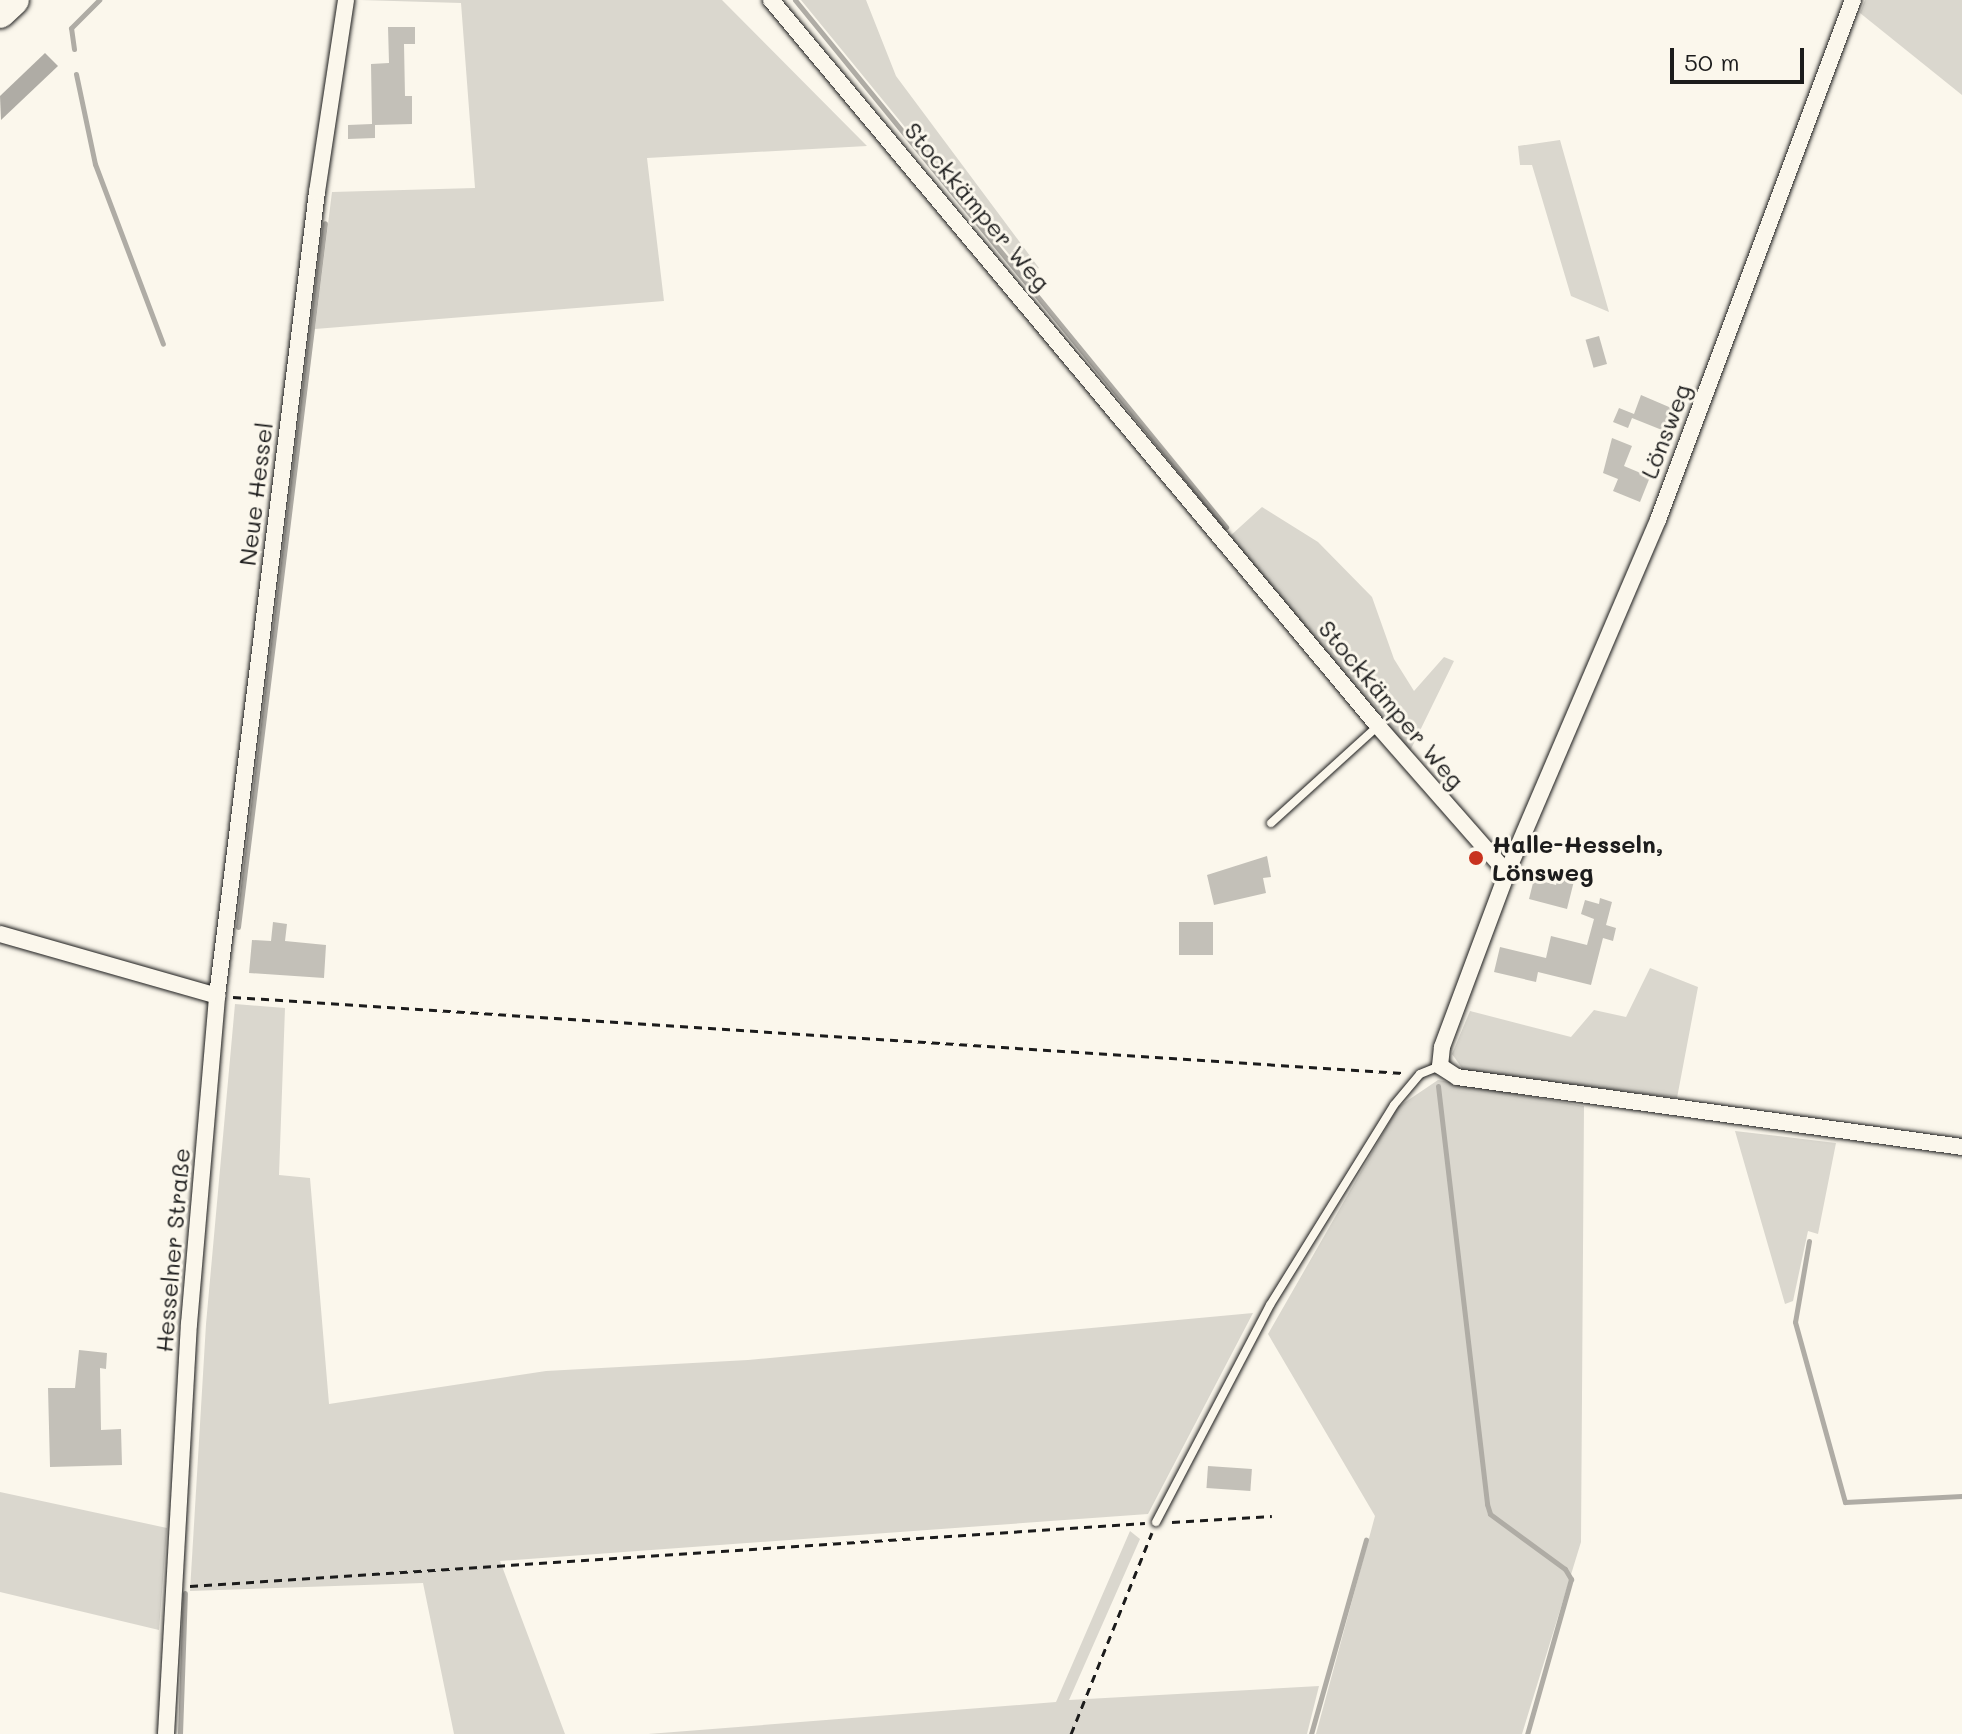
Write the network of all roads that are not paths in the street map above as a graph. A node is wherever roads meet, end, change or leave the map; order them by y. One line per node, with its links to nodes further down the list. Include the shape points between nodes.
1 (14, 0): 5 (highway)
2 (346, 0): 10 (street, Neue Hessel, via 317,192)
3 (771, 0): 6 (street, Stockkämper Weg)
4 (1853, 0): 8 (street, Lönsweg, via 1658,520)
5 (0, 13)
6 (1378, 726): 7 (lane); 8 (street, Stockkämper Weg)
7 (1271, 823)
8 (1507, 873): 11 (street, via 1442,1047)
9 (0, 934): 10 (street)
10 (217, 996): 14 (street, Hesselner Straße, via 189,1324)
11 (1440, 1066): 12 (street, via 1472,1079); 13 (lane, via 1420,1074 1394,1105 1270,1305)
12 (1962, 1147)
13 (1156, 1522)
14 (166, 1734)

